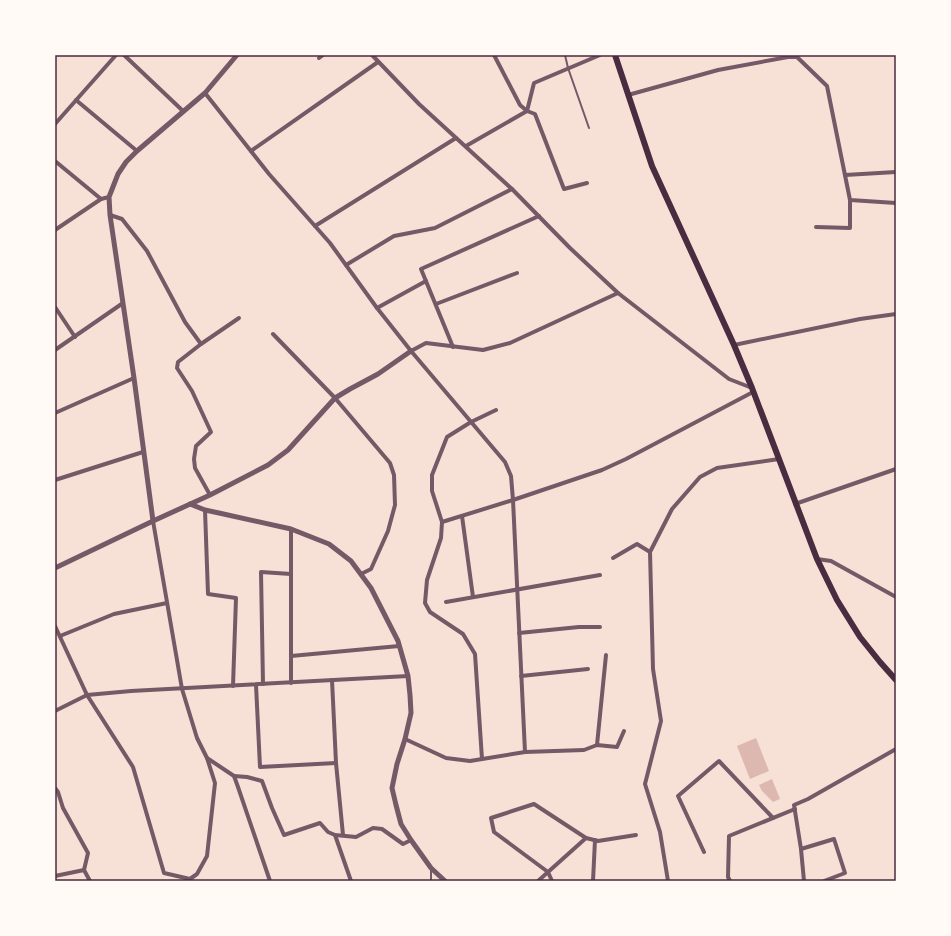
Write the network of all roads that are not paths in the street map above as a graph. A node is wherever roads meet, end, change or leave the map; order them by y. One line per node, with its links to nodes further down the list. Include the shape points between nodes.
1 (116, 55): 15 (street)
2 (124, 55): 16 (street)
3 (237, 55): 13 (street)
4 (324, 55): 10 (street)
5 (372, 55): 11 (street)
6 (494, 55): 17 (street, via 520,105)
7 (565, 55): 12 (lane)
8 (600, 55): 12 (street)
9 (615, 55): 14 (main road)
10 (319, 58)
11 (378, 62): 20 (street, via 418,104); 23 (street)
12 (568, 68): 17 (street, via 534,83); 19 (lane)
13 (205, 93): 16 (street); 23 (street)
14 (628, 94): 26 (street, via 718,70 797,57 827,86); 51 (main road, via 652,166)
15 (76, 100): 18 (street); 22 (street)
16 (183, 111): 22 (street)
17 (527, 111): 21 (street); 27 (street, via 535,114 564,189)
18 (55, 124)
19 (589, 128)
20 (456, 138): 21 (street); 35 (street)
21 (466, 146): 28 (street)
22 (137, 151): 29 (street, via 118,174)
23 (251, 151): 35 (street)
24 (55, 161): 30 (street)
25 (896, 172): 26 (street)
26 (845, 175): 31 (street)
27 (587, 183)
28 (512, 189): 34 (street); 38 (street, via 435,228 394,236)
29 (109, 197): 30 (street); 33 (street)
30 (101, 199): 37 (street)
31 (850, 200): 32 (street); 36 (street, via 850,228)
32 (896, 203)
33 (110, 215): 42 (street); 50 (street, via 122,219 147,251 185,322)
34 (539, 216): 40 (street, via 421,269); 41 (street)
35 (315, 226): 38 (street)
36 (816, 227)
37 (55, 230)
38 (346, 265): 45 (street)
39 (517, 273): 43 (street)
40 (426, 281): 43 (street); 45 (street)
41 (618, 293): 52 (street, via 510,343 483,350); 56 (street, via 729,379)
42 (123, 303): 49 (street); 55 (street)
43 (436, 304): 52 (street)
44 (55, 307): 49 (street)
45 (377, 308): 54 (street)
46 (896, 314): 51 (street)
47 (239, 318): 50 (street)
48 (273, 334): 57 (street)
49 (75, 337): 53 (street)
50 (201, 344): 65 (street, via 178,362 177,368 192,391 211,432 196,446 194,459 195,468)
51 (734, 345): 56 (main road)
52 (453, 346): 54 (street, via 426,343)
53 (55, 350)
54 (410, 351): 57 (street, via 378,374); 60 (street)
55 (134, 378): 59 (street); 61 (street)
56 (752, 390): 62 (main road); 66 (street, via 626,459 602,470)
57 (335, 398): 65 (street, via 288,450 268,465); 79 (street, via 390,463 394,474 395,505 388,530 371,569)
58 (496, 410): 60 (street)
59 (55, 413)
60 (471, 422): 66 (street, via 505,462 511,476); 72 (street, via 447,437 432,475 432,491)
61 (143, 452): 64 (street); 71 (street)
62 (779, 459): 68 (main road); 74 (street, via 717,468 700,477 672,508)
63 (896, 469): 68 (street)
64 (55, 480)
65 (210, 495): 67 (street)
66 (512, 500): 70 (street); 81 (street)
67 (190, 504): 69 (street); 71 (street)
68 (796, 504): 76 (main road)
69 (204, 510): 73 (street); 101 (street, via 208,594 236,598)
70 (462, 516): 72 (street); 82 (street)
71 (153, 521): 77 (street); 85 (street)
72 (442, 522): 111 (street, via 442,538 427,580 425,603 430,612 463,634 475,654)
73 (291, 529): 78 (street); 79 (street, via 329,544 351,561)
74 (650, 552): 75 (street, via 637,544); 137 (street, via 653,669 661,721 645,784 660,832)
75 (613, 558)
76 (817, 558): 83 (street, via 831,561); 97 (main road, via 837,600 860,637)
77 (55, 568)
78 (291, 574): 92 (street); 99 (street, via 261,572)
79 (360, 574): 90 (street, via 370,588)
80 (600, 575): 81 (street)
81 (517, 589): 82 (street); 88 (street)
82 (473, 597): 84 (street)
83 (896, 597)
84 (446, 602)
85 (167, 603): 89 (street, via 114,614); 102 (street)
86 (55, 626): 89 (street)
87 (600, 627): 88 (street)
88 (519, 633): 95 (street)
89 (60, 636): 103 (street)
90 (399, 646): 92 (street); 94 (street)
91 (606, 654): 107 (street)
92 (291, 656): 98 (street)
93 (588, 669): 95 (street)
94 (408, 676): 96 (street); 106 (street, via 411,713)
95 (521, 676): 109 (street)
96 (332, 680): 98 (street); 112 (street)
97 (896, 680)
98 (291, 683): 99 (street)
99 (263, 684): 100 (street)
100 (256, 685): 101 (street); 112 (street, via 260,767)
101 (233, 686): 102 (street)
102 (182, 689): 103 (street); 110 (street, via 197,738)
103 (87, 695): 104 (street); 110 (street, via 133,767 164,874 190,879 197,874 207,856 215,783)
104 (55, 711)
105 (624, 730): 107 (street, via 617,747)
106 (405, 739): 111 (street, via 446,758 470,761); 121 (street, via 392,788 401,824)
107 (597, 746): 109 (street, via 584,750)
108 (896, 749): 115 (street, via 794,805)
109 (525, 752): 111 (street)
110 (207, 758): 113 (street)
111 (482, 759)
112 (336, 763): 118 (street)
113 (234, 776): 117 (street, via 247,776 262,781 284,835 320,823 328,832); 130 (street)
114 (55, 788): 126 (street, via 88,853)
115 (795, 810): 116 (street); 123 (street)
116 (773, 818): 124 (street, via 719,761 678,796); 138 (street, via 729,836)
117 (335, 835): 118 (street); 131 (street)
118 (343, 835): 121 (street, via 356,837 373,828 382,829 402,844)
119 (636, 835): 122 (street)
120 (586, 838): 122 (street); 127 (street); 127 (street, via 534,804 491,818 494,832)
121 (411, 840): 125 (street)
122 (595, 840): 136 (street)
123 (801, 849): 139 (street); 140 (street, via 834,839 845,872)
124 (704, 852)
125 (430, 868): 132 (lane); 133 (street)
126 (84, 870): 128 (street); 129 (street)
127 (548, 872): 134 (street); 135 (street)
128 (55, 876)
129 (90, 881)
130 (270, 881)
131 (351, 881)
132 (431, 881)
133 (445, 881)
134 (538, 881)
135 (552, 881)
136 (593, 881)
137 (668, 881)
138 (730, 881)
139 (804, 881)
140 (824, 881)

